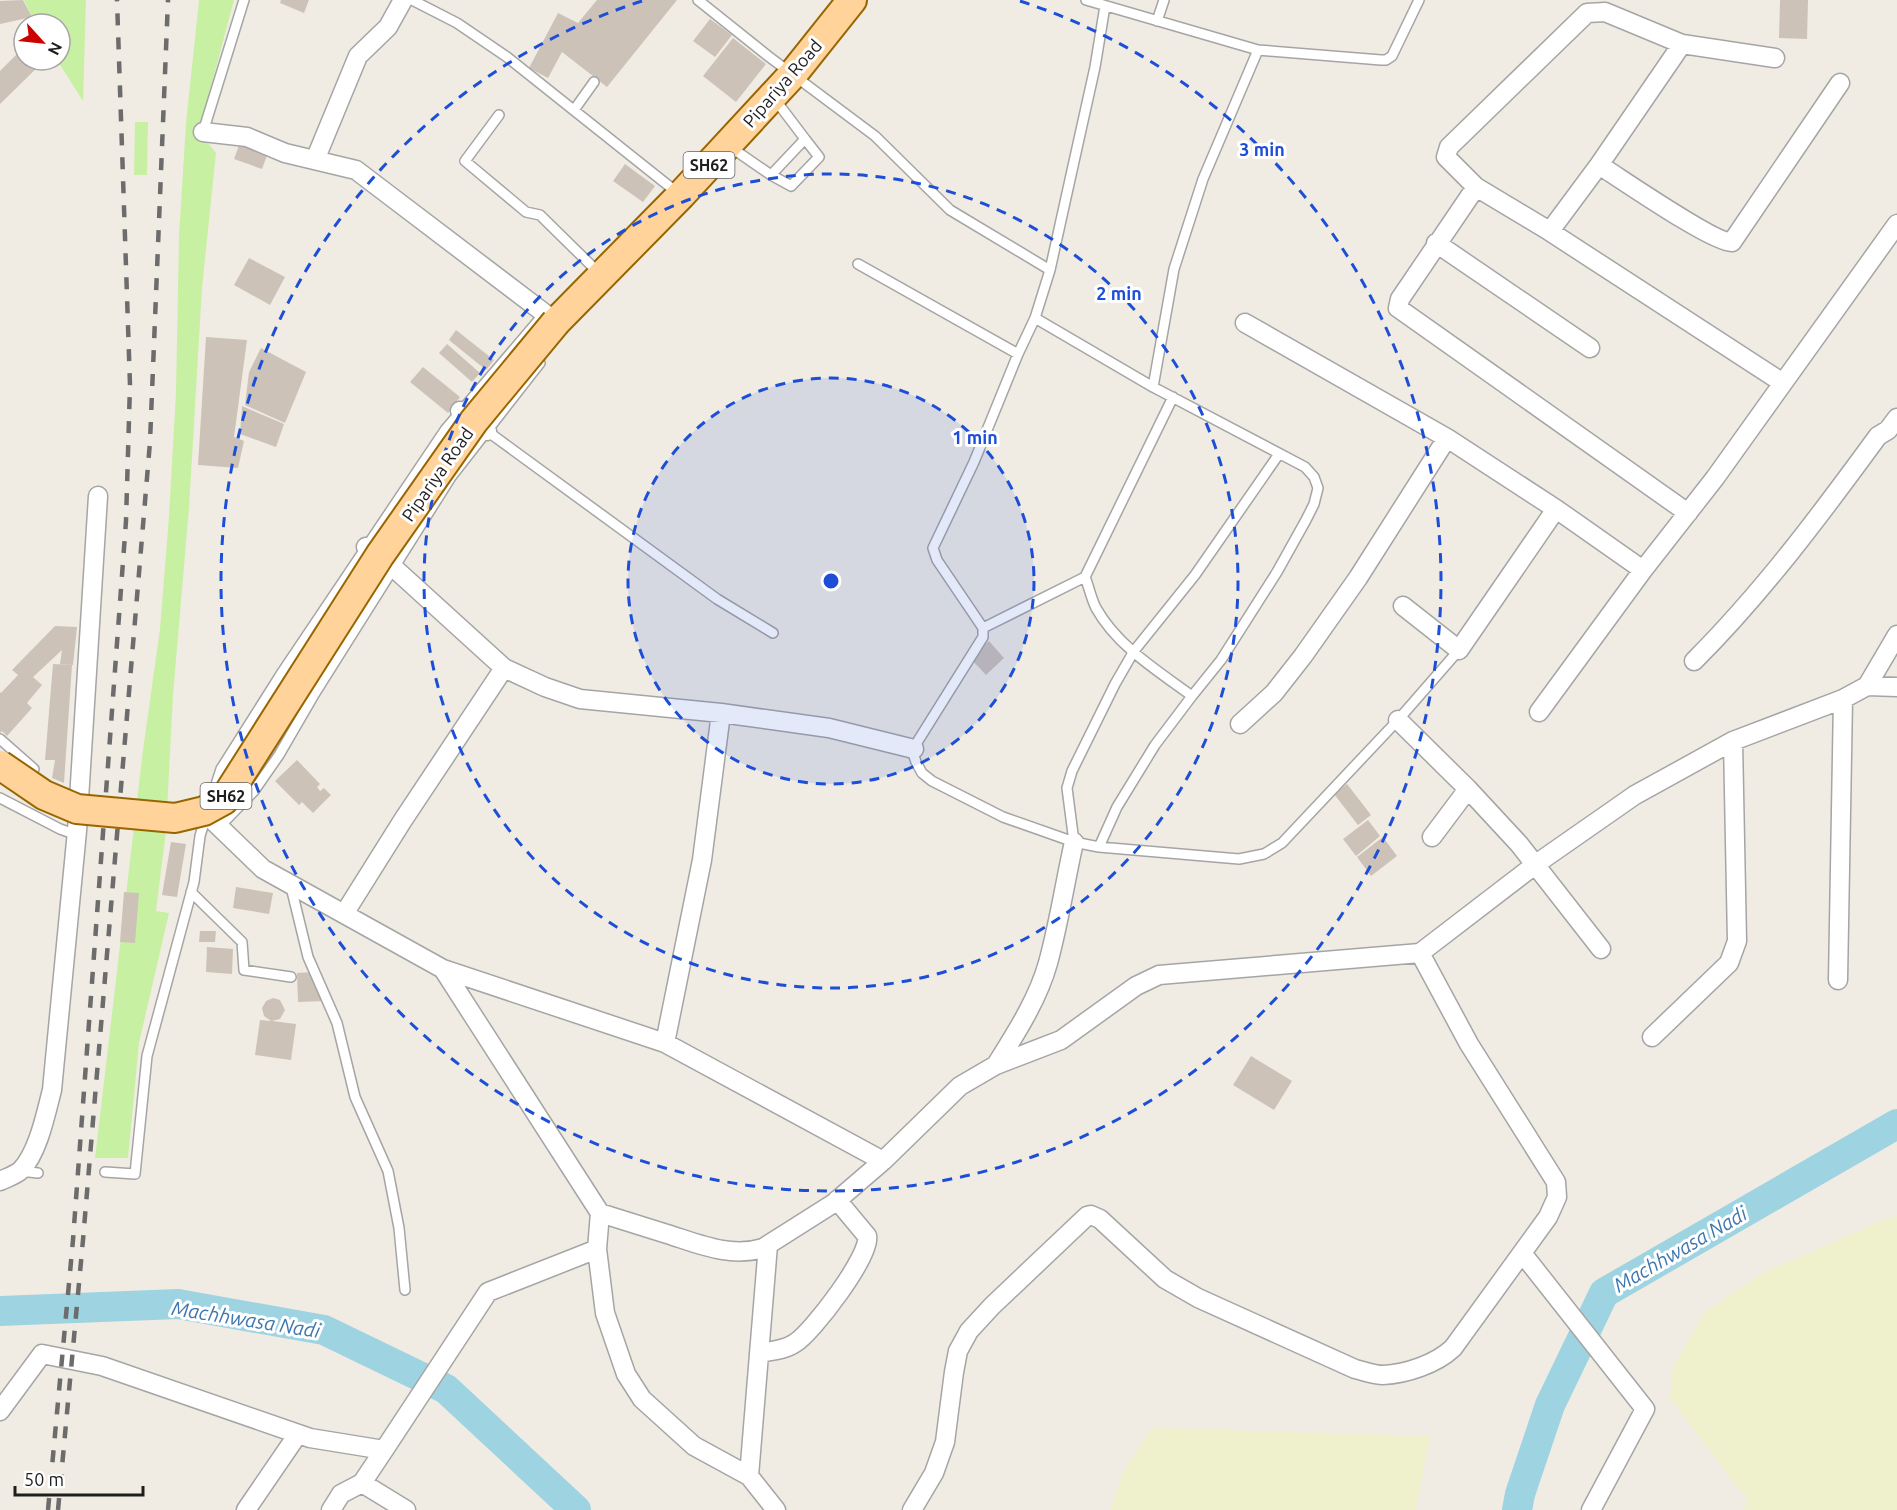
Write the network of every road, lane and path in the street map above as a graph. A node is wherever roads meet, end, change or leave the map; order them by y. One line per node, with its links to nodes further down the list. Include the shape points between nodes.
1 (244, 0): 20 (lane)
2 (403, 0): 23 (street, via 388,27 358,56)
3 (412, 0): 18 (lane, via 457,23)
4 (698, 0): 14 (lane)
5 (852, 0): 14 (main road, Pipariya Road / SH62)
6 (1086, 0): 9 (lane)
7 (1164, 0): 10 (lane)
8 (1419, 0): 12 (lane, via 1394,53 1386,60)
9 (1105, 6): 10 (lane); 32 (lane)
10 (1157, 21): 12 (lane)
11 (1682, 44): 13 (street); 24 (street); 26 (street, via 1605,12 1587,13 1449,147 1447,159)
12 (1258, 50): 41 (lane, via 1203,179 1174,268)
13 (1775, 58)
14 (793, 74): 17 (main road, Pipariya Road / SH62); 32 (lane, via 875,136 950,210)
15 (594, 82): 18 (lane)
16 (1840, 83): 24 (street, via 1732,242 1698,227)
17 (772, 96): 21 (lane); 22 (main road, Pipariya Road / SH62)
18 (574, 110): 27 (lane)
19 (499, 115): 33 (lane, via 465,161 526,212 540,215)
20 (202, 132): 23 (street, via 247,137)
21 (805, 139): 25 (lane); 25 (lane, via 819,157 791,186)
22 (728, 145): 25 (lane); 27 (main road, Pipariya Road / SH62)
23 (315, 160): 36 (street, via 356,170)
24 (1599, 165): 29 (street)
25 (771, 174)
26 (1476, 187): 29 (street); 30 (street)
27 (681, 195): 33 (main road, Pipariya Road / SH62)
28 (1897, 224): 40 (street)
29 (1550, 231): 40 (street)
30 (1436, 243): 37 (street); 50 (street, via 1400,299 1399,310)
31 (858, 264): 39 (lane)
32 (1050, 270): 34 (lane)
33 (601, 276): 36 (main road, Pipariya Road / SH62)
34 (1035, 318): 39 (lane); 41 (lane)
35 (1245, 323): 46 (street)
36 (556, 332): 43 (lane, via 537,321); 74 (main road, Pipariya Road / SH62, bridge, via 474,421 380,555 224,800 204,811 175,818 77,809 44,795)
37 (1590, 348)
38 (550, 351): 45 (lane)
39 (1018, 354): 56 (lane, via 974,462 933,548)
40 (1784, 383): 50 (street)
41 (1153, 387): 42 (lane)
42 (1173, 397): 47 (lane); 54 (lane)
43 (460, 411): 45 (street); 51 (lane)
44 (1897, 418): 61 (street, via 1878,436 1800,541)
45 (487, 431): 52 (lane, via 451,477); 57 (lane, via 717,599)
46 (1447, 438): 49 (street); 70 (street, via 1303,656 1274,693)
47 (1279, 454): 60 (lane, via 1195,575); 65 (lane, via 1305,467 1314,477 1314,504 1248,618)
48 (98, 496): 79 (street)
49 (1556, 509): 53 (street); 59 (street)
50 (1688, 513): 53 (street)
51 (366, 547): 52 (street); 78 (lane, via 221,769)
52 (394, 568): 62 (street); 78 (lane, via 254,791)
53 (1643, 570): 67 (street)
54 (1085, 577): 56 (lane); 60 (lane, via 1096,607 1111,630)
55 (1403, 606): 59 (street)
56 (983, 628): 73 (lane, via 983,637)
57 (773, 633)
58 (1897, 635): 63 (street)
59 (1459, 650): 69 (lane)
60 (1134, 651): 65 (lane); 81 (lane, via 1072,771 1067,788)
61 (1694, 661)
62 (504, 668): 68 (street, via 580,699); 86 (street)
63 (1867, 686): 64 (street); 66 (street)
64 (1897, 687)
65 (1192, 696): 82 (lane, via 1155,745 1117,807)
66 (1842, 699): 72 (street); 91 (street)
67 (1539, 712)
68 (721, 713): 73 (street, via 829,728); 93 (street, via 702,860)
69 (1398, 720): 76 (street); 82 (lane, via 1282,843 1264,854 1239,859)
70 (1240, 724)
71 (0, 739): 75 (lane)
72 (1733, 741): 83 (street, via 1635,795); 92 (street, via 1737,941 1734,954 1721,972)
73 (914, 749): 81 (lane, via 922,773 932,781 1003,817)
74 (0, 765)
75 (34, 769)
76 (1468, 789): 80 (street); 83 (street)
77 (0, 798): 79 (lane)
78 (214, 820): 84 (street, via 263,869); 85 (lane, via 200,836)
79 (77, 835): 97 (street, via 52,1090 29,1172)
80 (1432, 837)
81 (1074, 842): 82 (lane); 94 (street, via 1048,964 1032,1002)
82 (1100, 847)
83 (1536, 864): 87 (street); 88 (street)
84 (291, 884): 86 (street); 103 (lane, via 308,957 337,1023 355,1097 388,1171)
85 (191, 892): 90 (lane, via 242,942 244,970); 96 (lane, via 147,1056 135,1174)
86 (344, 914): 89 (street)
87 (1601, 949)
88 (1420, 953): 94 (street, via 1159,975 1136,986 1061,1040); 102 (street, via 1469,1044 1557,1182 1557,1197 1548,1217)
89 (444, 969): 93 (street); 99 (street)
90 (291, 977)
91 (1838, 980)
92 (1652, 1037)
93 (665, 1042): 95 (street)
94 (996, 1065): 95 (street, via 960,1086)
95 (883, 1161): 98 (street)
96 (105, 1172)
97 (0, 1181)
98 (837, 1200): 100 (street); 104 (street, via 867,1236 867,1247 856,1268 802,1339)
99 (600, 1213): 100 (street, via 716,1249 750,1252); 101 (street)
100 (768, 1245): 104 (street)
101 (597, 1249): 107 (street, via 488,1292); 108 (street, via 605,1313 626,1374 642,1399 694,1446)
102 (1522, 1253): 114 (street, via 1445,1356 1404,1372 1381,1375 1355,1369 1198,1298 1165,1279 1100,1219 1087,1216 969,1331 958,1351 945,1442 934,1473); 115 (street, via 1645,1409)
103 (405, 1290)
104 (759, 1353): 108 (street)
105 (0, 1411): 106 (street, via 42,1354 102,1366)
106 (298, 1434): 107 (street); 110 (street)
107 (384, 1450): 109 (street)
108 (749, 1476): 113 (street)
109 (362, 1483): 111 (street, via 341,1494); 112 (street)
110 (246, 1510)
111 (332, 1510)
112 (406, 1510)
113 (776, 1510)
114 (912, 1510)
115 (1591, 1510)

